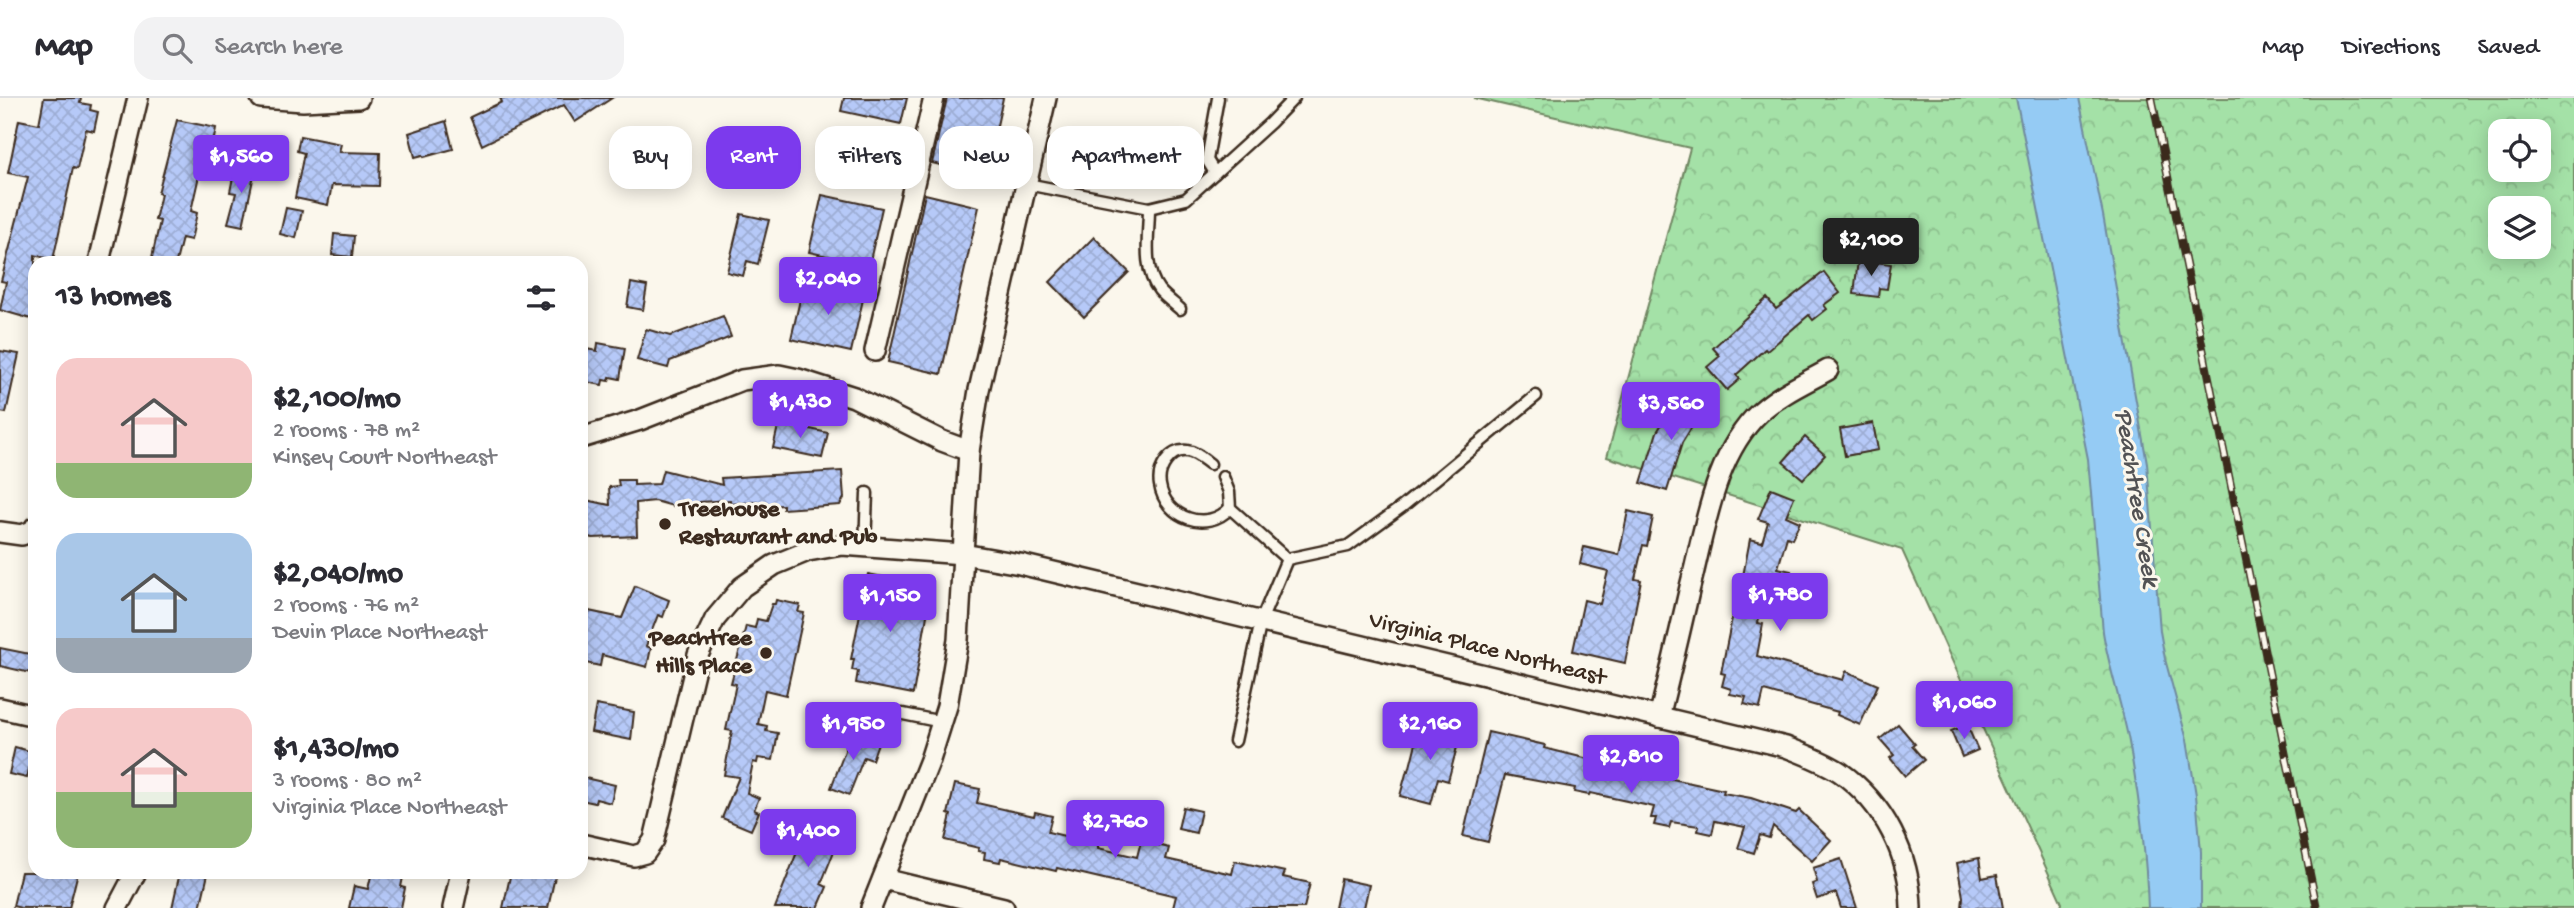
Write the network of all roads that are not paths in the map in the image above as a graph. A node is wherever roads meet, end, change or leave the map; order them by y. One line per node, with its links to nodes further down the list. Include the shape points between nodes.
1 (138, 98): 13 (street)
2 (261, 98): 3 (street)
3 (359, 98)
4 (934, 98): 15 (street)
5 (1046, 98): 8 (street)
6 (1218, 98): 9 (lane, via 1207,160)
7 (1294, 98): 9 (lane)
8 (1033, 157)
9 (1215, 173): 12 (lane, via 1186,199)
10 (1033, 185): 12 (lane)
11 (1026, 189): 19 (street)
12 (1149, 208): 14 (lane, via 1150,273 1159,290)
13 (100, 256)
14 (1180, 309)
15 (875, 351)
16 (1828, 370): 33 (street, via 1760,412 1724,466 1711,502)
17 (1536, 396): 28 (lane, via 1348,546)
18 (588, 436): 19 (street, via 742,380 779,375 854,397)
19 (969, 451): 27 (street)
20 (1210, 464): 23 (lane, via 1189,451 1170,457 1159,480 1163,494 1179,513 1197,522 1212,521)
21 (1223, 477): 23 (lane)
22 (867, 493): 26 (lane)
23 (1230, 508): 28 (lane)
24 (0, 532): 25 (street)
25 (28, 532)
26 (865, 547): 27 (street, Virginia Place Northeast); 36 (street, Virginia Place Northeast, via 841,553 808,551 774,565 742,587 715,619 698,655 654,840 645,853 634,856)
27 (963, 554): 29 (street, Virginia Place Northeast); 34 (street, via 958,640)
28 (1287, 559): 29 (lane)
29 (1261, 621): 33 (street, Virginia Place Northeast); 35 (lane)
30 (0, 708): 31 (street)
31 (28, 714)
32 (903, 714): 34 (lane)
33 (1659, 717): 44 (street, Virginia Place Northeast, via 1786,747 1840,773 1861,790 1892,831 1907,872)
34 (942, 722): 37 (street)
35 (1235, 741)
36 (588, 846)
37 (883, 878): 42 (street); 43 (street)
38 (132, 879): 40 (street)
39 (459, 879): 41 (street)
40 (117, 908)
41 (453, 908)
42 (871, 908)
43 (1004, 908)
44 (1911, 908)

